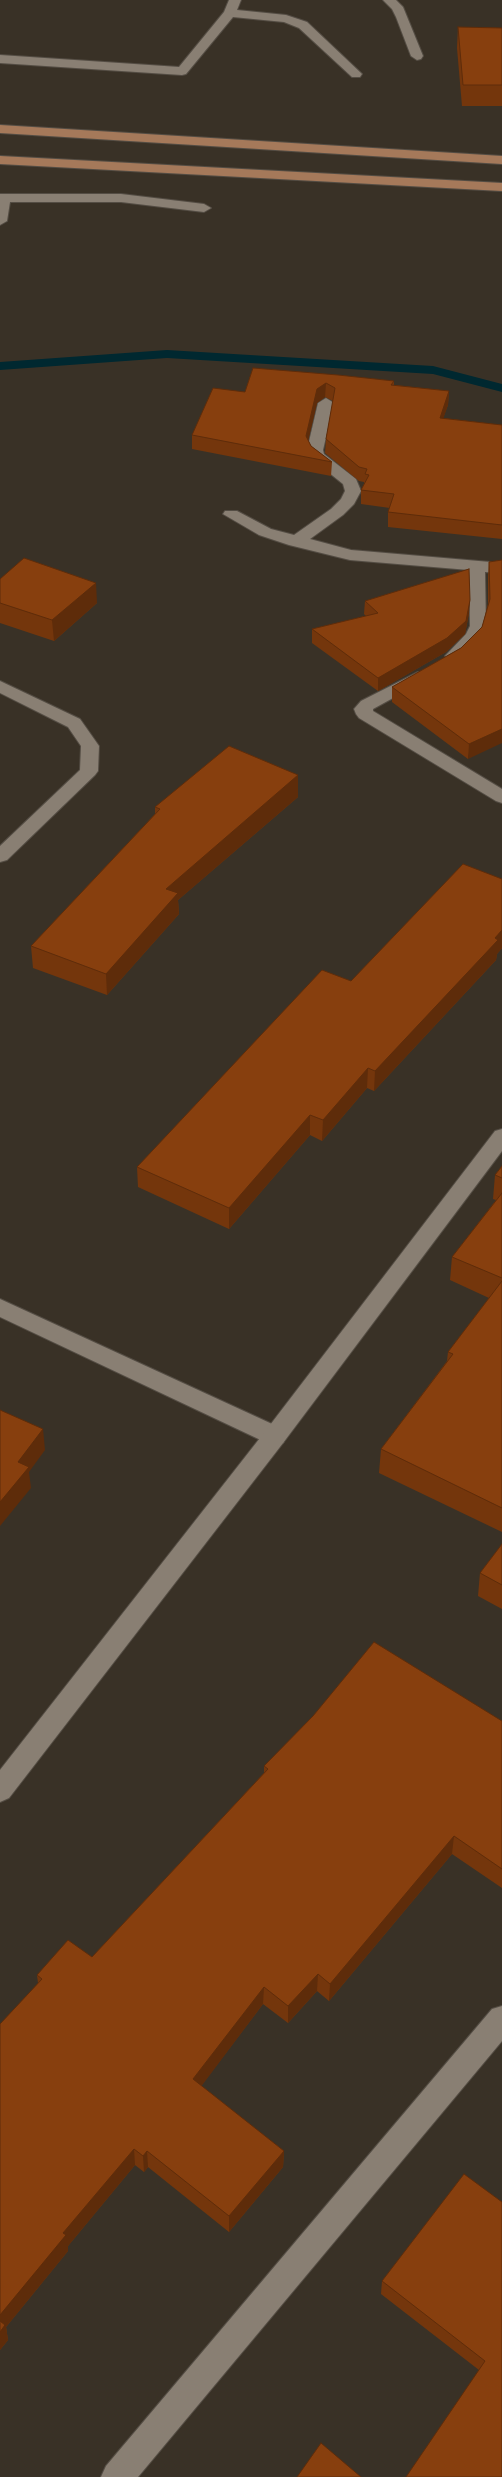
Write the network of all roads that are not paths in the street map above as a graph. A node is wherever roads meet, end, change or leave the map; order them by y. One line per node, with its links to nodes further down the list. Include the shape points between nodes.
1 (235, 0): 3 (street)
2 (389, 0): 4 (street, via 397,7 402,17)
3 (230, 13): 5 (street, via 182,71); 6 (street, via 286,19 303,25)
4 (416, 56)
5 (0, 59)
6 (356, 74)
7 (0, 130): 9 (main road)
8 (0, 160): 10 (main road)
9 (502, 160)
10 (502, 187)
11 (2, 198): 12 (street, via 120,198); 13 (street)
12 (204, 208)
13 (0, 221)
14 (326, 403): 16 (street, via 315,450 317,456 350,482 353,491 337,512)
15 (231, 514): 16 (street, via 265,532)
16 (295, 542): 17 (street, via 350,555)
17 (477, 565): 18 (street); 20 (street, via 478,626 474,636 453,657 363,709 366,714)
18 (502, 568)
19 (0, 686): 21 (street, via 74,723 90,746 89,771)
20 (502, 797)
21 (0, 856)
22 (502, 1136): 24 (street)
23 (0, 1307): 24 (street)
24 (275, 1436): 25 (street)
25 (0, 1790)
26 (502, 2019): 27 (street)
27 (117, 2477)

